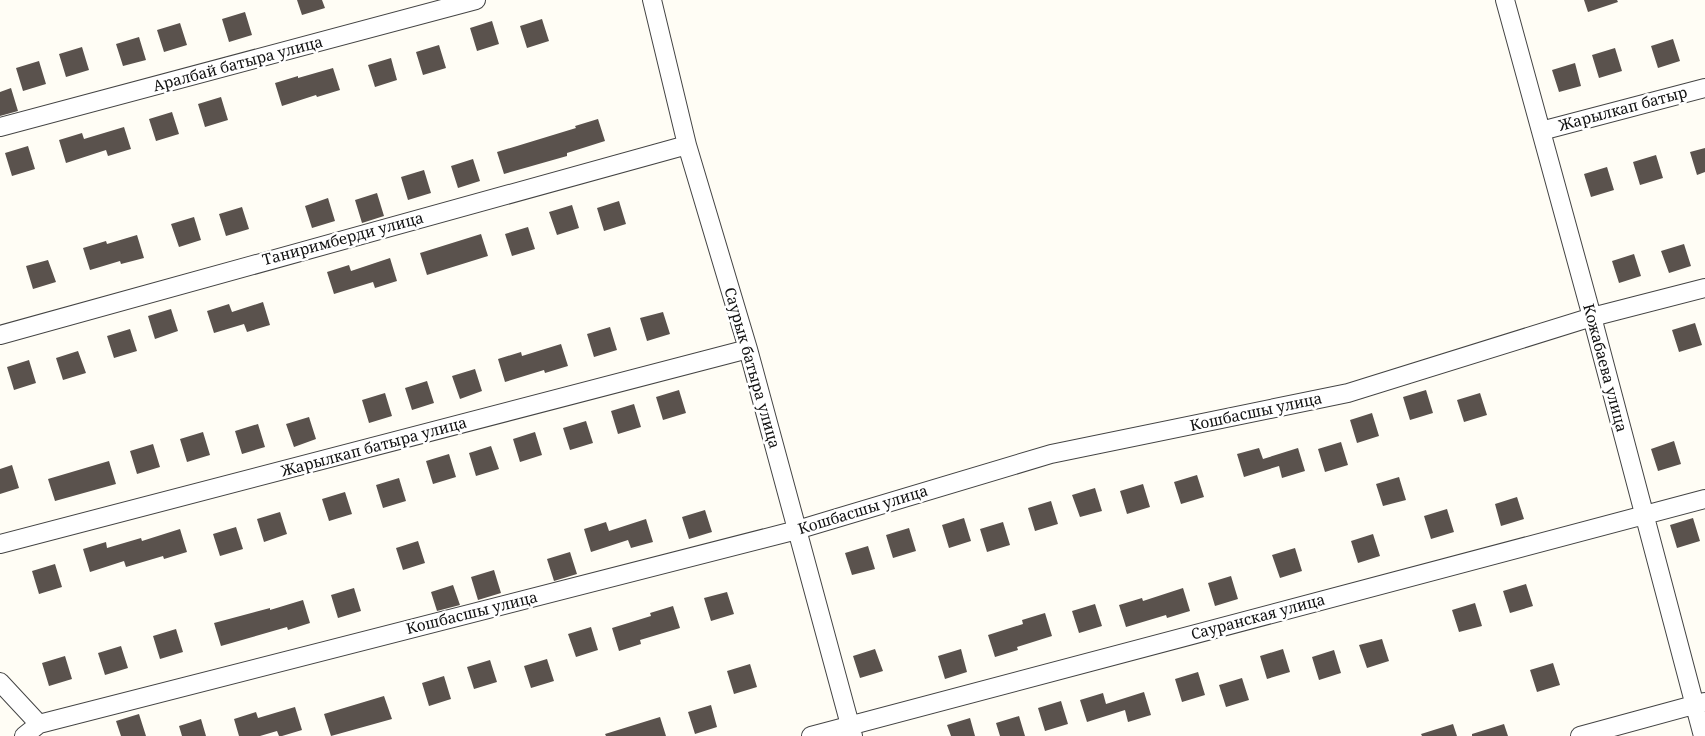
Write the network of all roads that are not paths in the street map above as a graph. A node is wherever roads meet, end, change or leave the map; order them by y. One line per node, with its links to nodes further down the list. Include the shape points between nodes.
1 (476, 0): 5 (street, Аралбай батыра улица)
2 (652, 0): 7 (street, Саурык батыра улица)
3 (1504, 0): 6 (street, Кожабаева улица)
4 (1705, 88): 6 (street, Жарылкап батыр)
5 (0, 128)
6 (1541, 131): 9 (street, Кожабаева улица)
7 (687, 146): 10 (street, Таниримберди улица); 11 (street, Саурык батыра улица)
8 (1705, 288): 9 (street, Кошбасшы улица)
9 (1592, 317): 13 (street, Кожабаева улица); 14 (street, Кошбасшы улица, via 1348,393 1051,454)
10 (0, 335)
11 (748, 349): 14 (street, Саурык батыра улица); 15 (street, Жарылкап батыра улица)
12 (1705, 499): 13 (street, Сауранская улица)
13 (1644, 515): 17 (street, Кожабаева улица); 19 (street, Сауранская улица)
14 (797, 530): 18 (street, Кошбасшы улица); 19 (street, Саурык батыра улица)
15 (0, 544)
16 (0, 682): 18 (street)
17 (1699, 704): 22 (street); 23 (street, Кожабаева улица)
18 (39, 724): 20 (street, Кошбасшы улица)
19 (852, 731): 21 (street, Сауранская улица)
20 (24, 736)
21 (811, 736)
22 (1580, 736)
23 (1703, 736)

